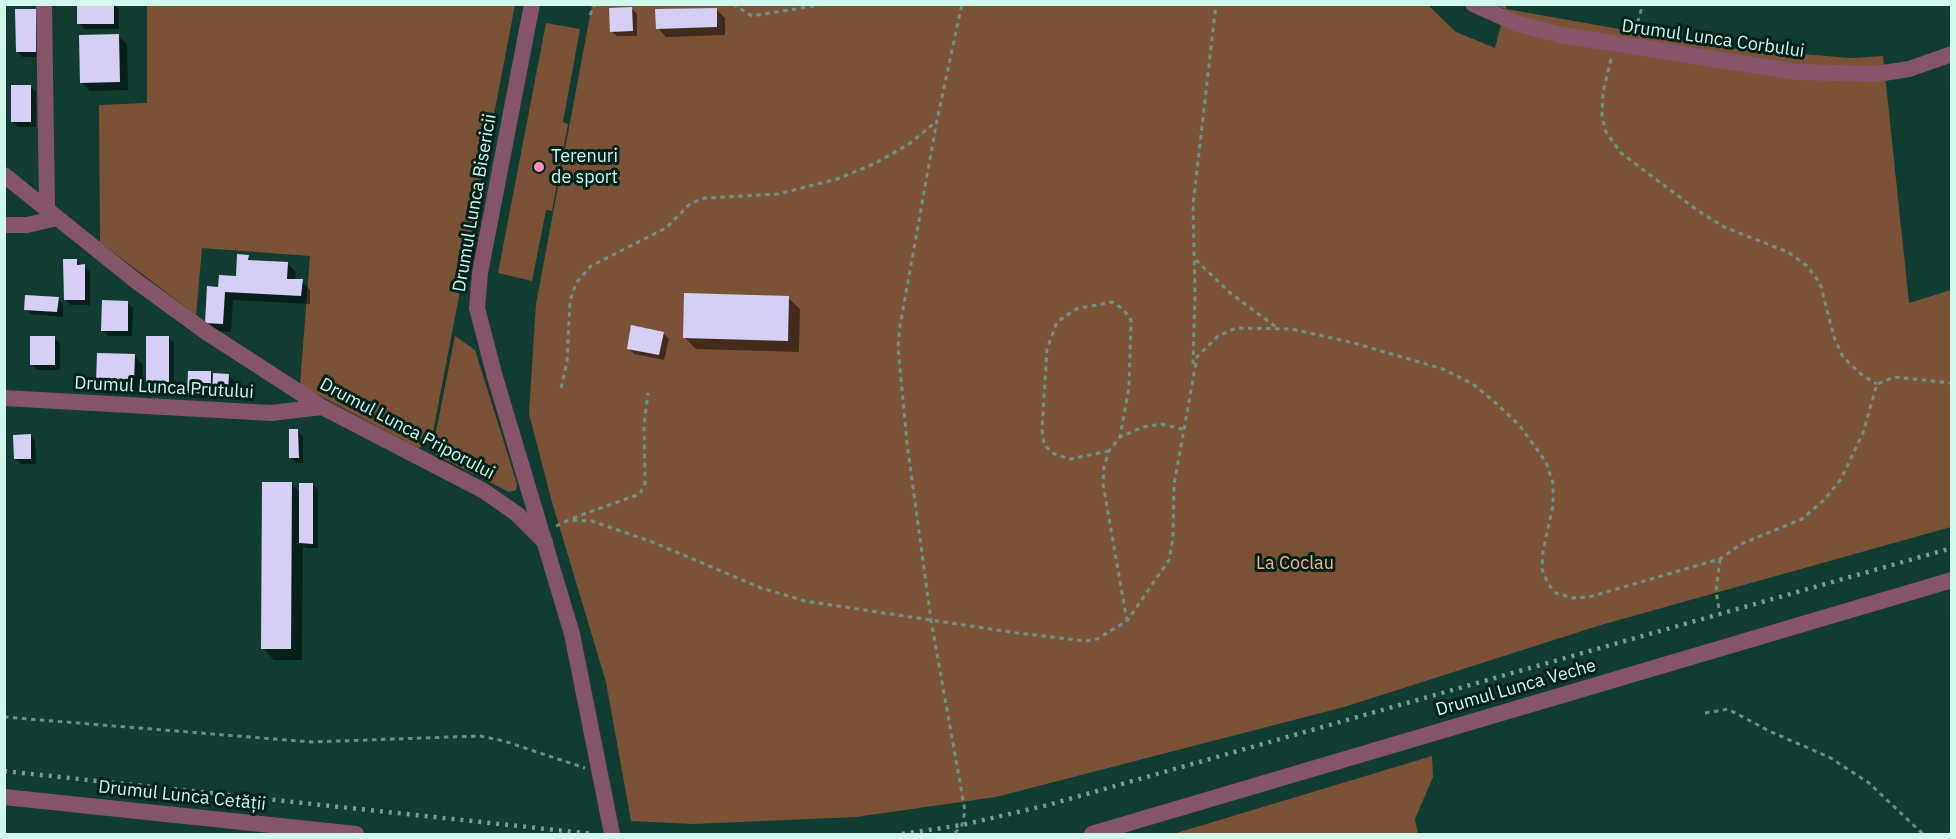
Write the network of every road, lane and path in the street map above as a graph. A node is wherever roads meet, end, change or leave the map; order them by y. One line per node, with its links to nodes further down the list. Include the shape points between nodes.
1 (44, 4): 15 (street)
2 (532, 4): 30 (street, Drumul Lunca Bisericii, via 481,267 477,308)
3 (595, 4): 10 (path)
4 (733, 4): 5 (path, via 752,16)
5 (825, 4)
6 (962, 4): 13 (path)
7 (1216, 4): 17 (path, via 1193,205)
8 (1473, 4): 11 (street, Drumul Lunca Corbului, via 1524,26)
9 (1643, 4): 11 (path)
10 (590, 15)
11 (1623, 46): 12 (street, Drumul Lunca Corbului, via 1797,72 1842,74 1909,69); 21 (path, via 1603,92 1602,117 1606,132 1621,153 1724,227 1788,252 1807,266 1820,283 1843,357)
12 (1952, 54)
13 (937, 120): 22 (path, via 909,144 837,179 778,194 705,198 691,203 666,228 591,266 576,283 570,301 567,362); 34 (path, via 898,347)
14 (4, 175): 15 (street, Drumul Lunca Priporului)
15 (52, 213): 16 (street, via 27,225); 25 (street, Drumul Lunca Priporului, via 189,319)
16 (4, 225)
17 (1195, 259): 18 (path, via 1229,292); 19 (path)
18 (1276, 328): 19 (path, via 1236,328 1218,336 1202,350); 31 (path, via 1354,343 1443,369 1473,384 1520,426 1546,462 1553,483 1542,568 1556,592 1572,598 1589,597)
19 (1193, 370): 26 (path)
20 (1952, 383): 21 (path, via 1893,377)
21 (1877, 384): 31 (path, via 1863,433 1841,479 1824,500 1802,519 1741,544)
22 (561, 388)
23 (648, 393): 29 (path, via 645,483 640,494)
24 (4, 398): 25 (street, Drumul Lunca Prutului, via 271,413)
25 (321, 407): 30 (street, Drumul Lunca Priporului, via 484,492 517,514)
26 (1186, 430): 27 (path, via 1161,424); 35 (path, via 1174,485 1173,538 1168,560)
27 (1120, 437): 28 (path); 28 (path, via 1129,387 1131,320 1112,302 1076,309 1057,322 1047,349 1044,444 1052,453 1070,459)
28 (1108, 451): 35 (path, via 1103,484)
29 (569, 520): 30 (path, via 554,528); 34 (path, via 592,521 656,543 778,594)
30 (547, 543): 38 (street, via 572,634)
31 (1720, 559): 33 (path, via 1716,591)
32 (1952, 580): 43 (street, Drumul Lunca Veche)
33 (1720, 615)
34 (931, 620): 35 (path, via 1086,641); 40 (path, via 965,811 962,825)
35 (1127, 621)
36 (1705, 713): 44 (path, via 1728,709 1829,757 1882,793)
37 (4, 717): 38 (path, via 311,742 480,736)
38 (600, 773): 42 (street)
39 (4, 797): 41 (street, Drumul Lunca Cetății)
40 (955, 833)
41 (356, 834)
42 (612, 834)
43 (1092, 834)
44 (1923, 834)

